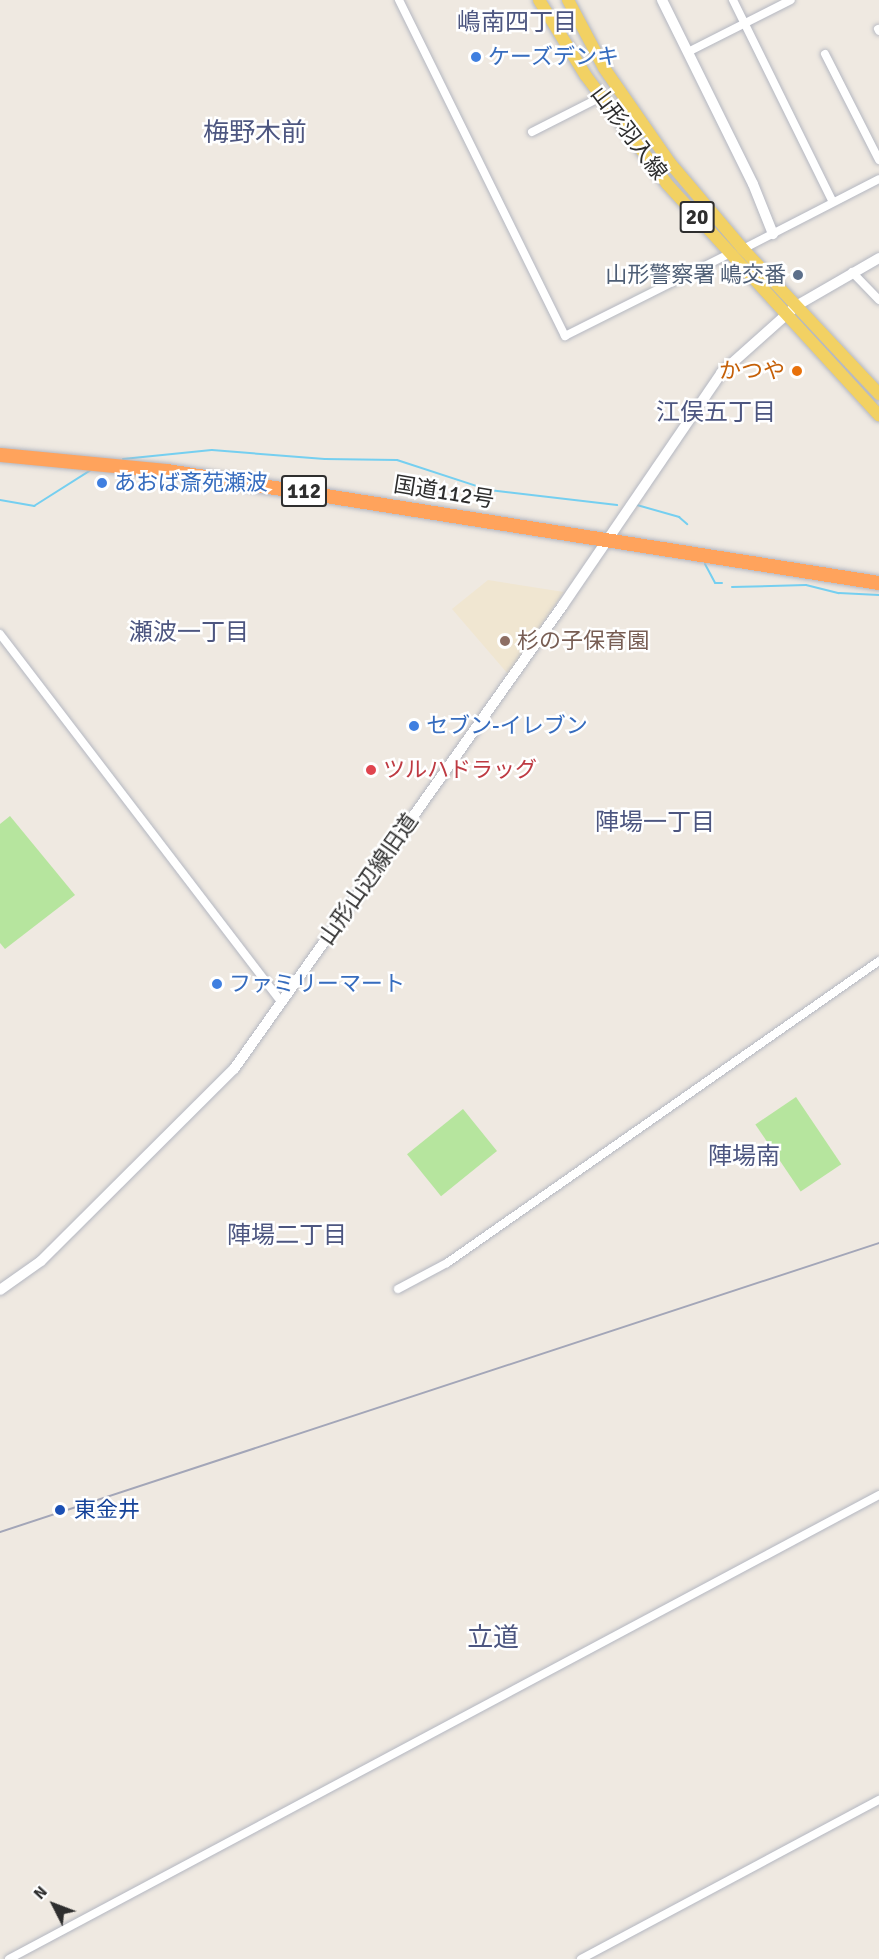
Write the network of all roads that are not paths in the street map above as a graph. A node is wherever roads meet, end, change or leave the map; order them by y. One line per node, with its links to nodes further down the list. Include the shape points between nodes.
1 (399, 0): 17 (street, via 565,336)
2 (539, 0): 17 (main road, 山形羽入線 / 20, via 606,103 668,184)
3 (568, 0): 16 (main road, 山形羽入線 / 20, via 604,68 639,120 700,201)
4 (662, 0): 8 (street)
5 (733, 0): 7 (street)
6 (791, 0): 7 (street)
7 (745, 23): 8 (street); 14 (street)
8 (688, 52): 15 (street, via 753,184)
9 (825, 54): 12 (street)
10 (593, 101): 11 (street)
11 (532, 132)
12 (879, 160)
13 (879, 179): 14 (street)
14 (833, 202): 15 (street)
15 (773, 234): 16 (street)
16 (743, 249): 21 (main road, 山形羽入線 / 20)
17 (729, 254): 21 (main road, 山形羽入線 / 20)
18 (879, 258): 19 (street, 山形山辺線旧道)
19 (852, 272): 20 (street); 21 (street, 山形山辺線旧道)
20 (879, 300)
21 (791, 310): 22 (main road, 山形羽入線 / 20); 23 (main road, 山形羽入線 / 20); 25 (street, 山形山辺線旧道, via 710,387)
22 (879, 394)
23 (879, 415)
24 (0, 455): 25 (highway, 国道112号 / 112, via 167,471)
25 (605, 542): 26 (highway, 国道112号 / 112); 29 (street, 山形山辺線旧道)
26 (879, 583)
27 (0, 634): 29 (street)
28 (879, 960): 30 (street, via 447,1263)
29 (281, 1002): 31 (street, 山形山辺線旧道, via 234,1069 202,1103 42,1261)
30 (398, 1289)
31 (0, 1290)
32 (879, 1495): 34 (street)
33 (879, 1800): 35 (street)
34 (9, 1959)
35 (581, 1959)

